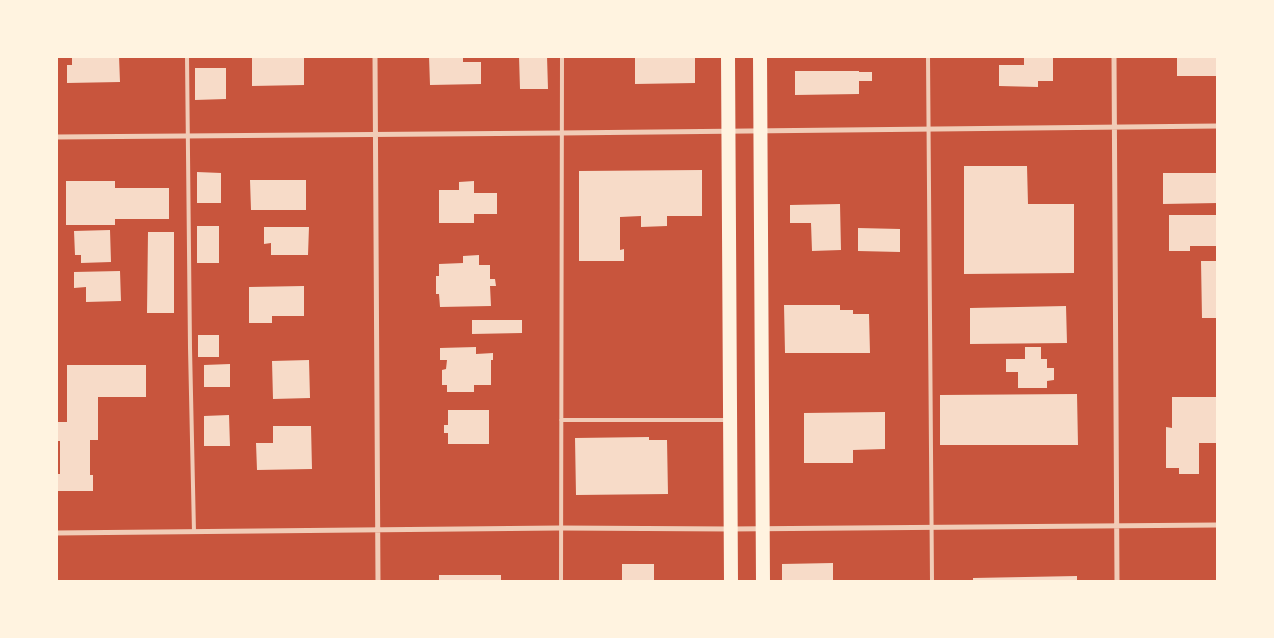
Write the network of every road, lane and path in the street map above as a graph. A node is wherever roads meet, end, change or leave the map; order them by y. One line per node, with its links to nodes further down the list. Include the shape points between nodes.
1 (187, 56): 15 (lane)
2 (375, 56): 14 (street)
3 (562, 56): 13 (lane)
4 (728, 56): 11 (highway)
5 (760, 56): 12 (highway)
6 (928, 56): 10 (lane)
7 (1114, 56): 8 (street)
8 (1114, 126): 9 (street); 10 (street); 19 (street)
9 (1218, 126)
10 (928, 129): 12 (street); 21 (lane)
11 (728, 130): 12 (street); 13 (street); 18 (highway)
12 (760, 130): 24 (highway)
13 (562, 133): 14 (street); 17 (lane)
14 (376, 134): 15 (street); 25 (street)
15 (187, 136): 16 (street); 26 (lane)
16 (56, 137)
17 (561, 420): 18 (lane); 22 (lane)
18 (730, 420): 23 (highway)
19 (1117, 525): 20 (street); 21 (street); 33 (street)
20 (1218, 525)
21 (932, 526): 24 (street); 32 (lane)
22 (560, 528): 23 (street); 25 (street); 29 (lane)
23 (730, 528): 24 (street); 30 (highway)
24 (762, 528): 31 (highway)
25 (378, 531): 26 (street); 28 (street)
26 (194, 532): 27 (street)
27 (56, 533)
28 (378, 582)
29 (561, 582)
30 (731, 582)
31 (763, 582)
32 (932, 582)
33 (1117, 582)

